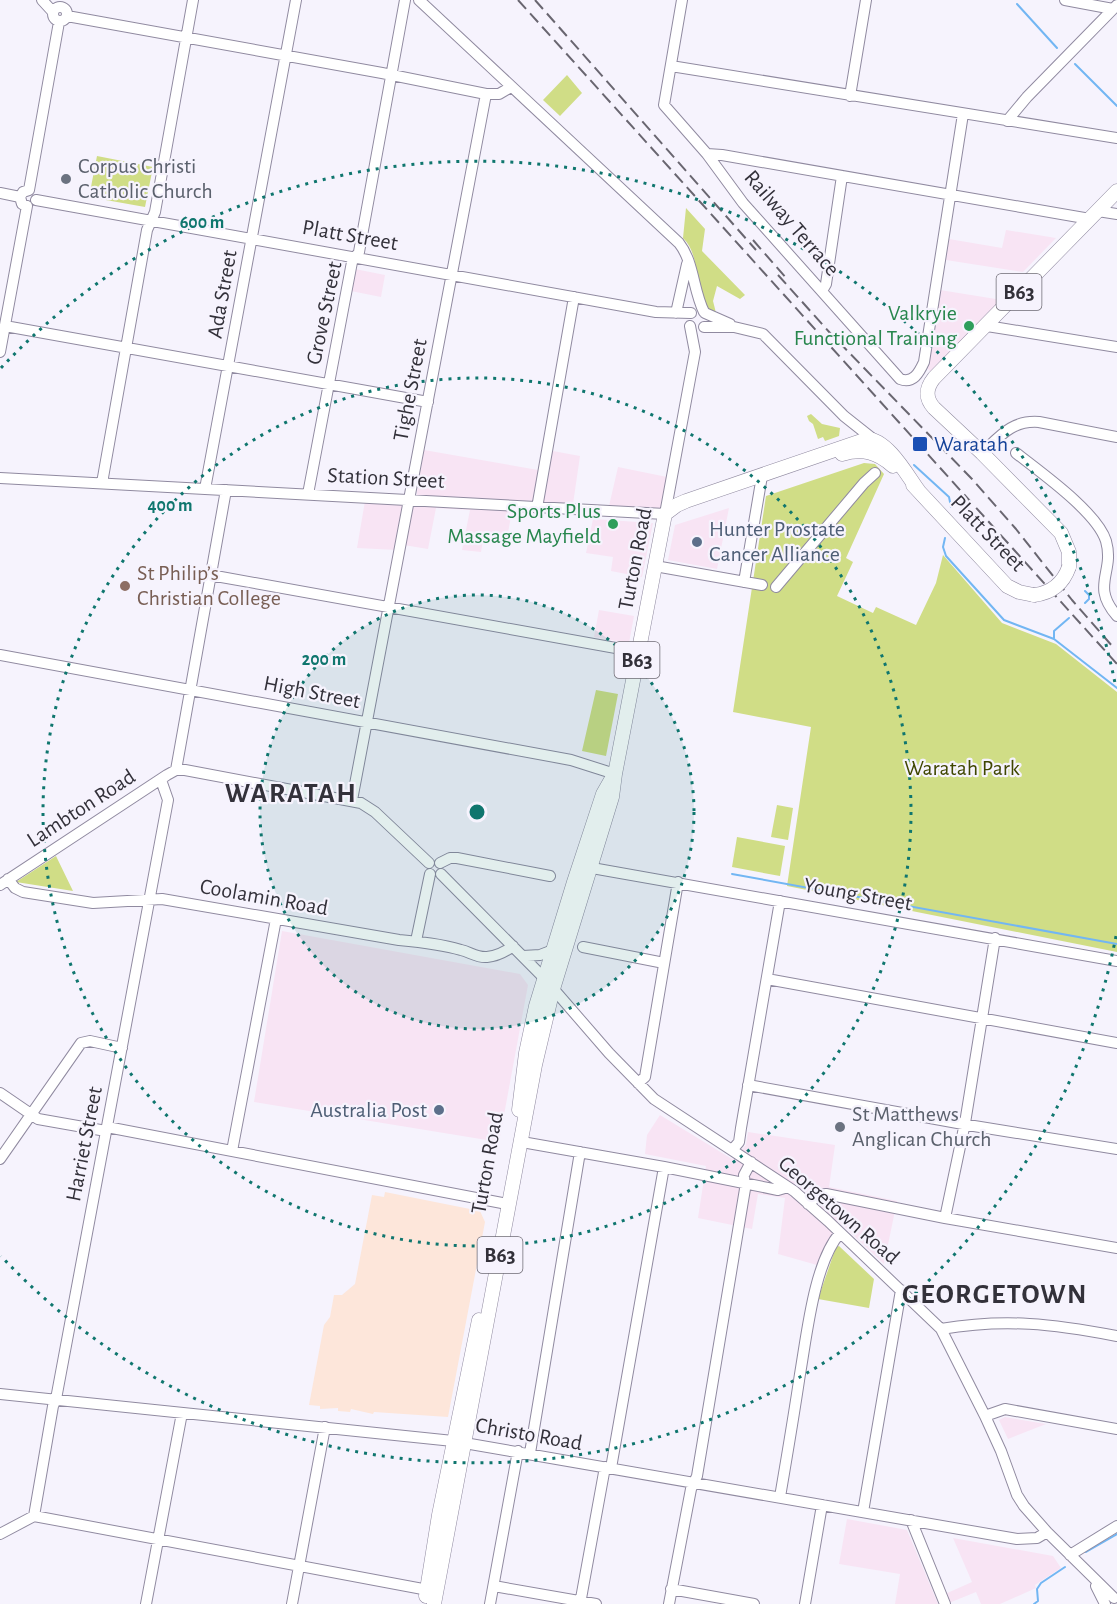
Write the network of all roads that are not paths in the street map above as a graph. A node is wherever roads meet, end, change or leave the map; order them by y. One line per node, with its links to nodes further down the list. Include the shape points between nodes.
1 (42, 0): 10 (street)
2 (193, 0): 11 (street)
3 (296, 0): 12 (street, Ada Street)
4 (405, 0): 14 (street, Grove Street)
5 (419, 0): 15 (street)
6 (682, 0): 13 (street)
7 (866, 0): 17 (street)
8 (1065, 0): 9 (street)
9 (1115, 7): 19 (street)
10 (61, 11): 11 (street); 25 (street)
11 (186, 38): 12 (street); 30 (street)
12 (286, 56): 14 (street); 31 (street, Ada Street)
13 (671, 66): 17 (street); 21 (street, Railway Terrace, via 664,105)
14 (392, 75): 16 (street); 33 (street, Grove Street)
15 (511, 87): 16 (street, via 499,94); 32 (street, via 677,241)
16 (486, 94): 34 (street, Tighe Street)
17 (850, 96): 18 (street)
18 (963, 114): 19 (street); 26 (street)
19 (1007, 121): 20 (street)
20 (1117, 138)
21 (707, 154): 22 (street); 35 (street, Railway Terrace, via 743,203)
22 (842, 176): 26 (street); 35 (street)
23 (1117, 191): 29 (main road, B63)
24 (0, 193): 25 (street)
25 (24, 194): 27 (street, via 21,202)
26 (949, 194): 29 (street); 35 (street, Railway Terrace, via 924,362 912,380 900,380)
27 (31, 203): 30 (street, Platt Street); 41 (street)
28 (1117, 214): 29 (street)
29 (1094, 215): 42 (main road, B63)
30 (151, 220): 31 (street, Platt Street); 46 (street)
31 (252, 238): 33 (street, Platt Street); 49 (street, Ada Street)
32 (687, 256): 38 (street); 39 (street)
33 (355, 257): 34 (street, Platt Street); 50 (street, Grove Street)
34 (452, 275): 36 (street, Platt Street); 51 (street, Tighe Street)
35 (822, 291)
36 (574, 297): 37 (street, Platt Street); 67 (street)
37 (656, 312): 39 (street, Platt Street); 40 (street, Platt Street)
38 (698, 312): 39 (street, Platt Street); 40 (street, via 688,318); 43 (street, via 707,322); 44 (street, Platt Street)
39 (676, 313)
40 (690, 325): 43 (street, via 696,329); 48 (street, Turton Road)
41 (5, 326): 46 (street); 47 (street)
42 (987, 326): 45 (street); 56 (main road, B63, via 932,381 927,395 934,408)
43 (704, 327): 44 (street, Platt Street); 48 (street, Turton Road)
44 (739, 328): 52 (street, Platt Street, via 766,336)
45 (1117, 347)
46 (125, 348): 49 (street); 62 (street)
47 (0, 352)
48 (694, 352): 68 (street, Turton Road)
49 (228, 367): 50 (street); 63 (street, Ada Street)
50 (328, 384): 51 (street); 65 (street, Grove Street)
51 (428, 402): 66 (street, Tighe Street)
52 (844, 416): 54 (street, Platt Street); 55 (street, Platt Street)
53 (1117, 437): 56 (street, via 1026,422 1007,429)
54 (873, 439): 55 (main road, B63); 58 (main road, B63, via 880,442)
55 (857, 441): 58 (main road); 60 (main road, B63)
56 (982, 453): 58 (main road, Platt Street / B63, bridge, via 1061,533 1070,552 1069,567 1057,586 1047,592 1034,595 1007,586)
57 (1016, 453): 75 (street, via 1049,478 1099,526 1108,552 1104,597)
58 (888, 458): 60 (main road, B63, via 854,451)
59 (875, 473): 73 (street)
60 (762, 476): 68 (main road, B63, via 686,501); 71 (street)
61 (0, 478): 62 (street, Station Street)
62 (102, 483): 63 (street, Station Street)
63 (205, 489): 64 (street, Station Street)
64 (225, 490): 65 (street, Station Street); 70 (street)
65 (308, 494): 66 (street, Station Street)
66 (409, 500): 67 (street, Station Street); 74 (street, Tighe Street)
67 (537, 508): 68 (street, Station Street)
68 (666, 514): 69 (main road, Turton Road / B63)
69 (655, 566): 71 (street); 76 (main road, Turton Road / B63)
70 (210, 575): 74 (street); 78 (street)
71 (744, 582): 72 (street)
72 (762, 585)
73 (776, 587)
74 (388, 606): 76 (street); 79 (street, Tighe Street)
75 (1117, 616)
76 (638, 652): 81 (main road, Turton Road / B63)
77 (0, 655): 78 (street, High Street)
78 (190, 689): 79 (street, High Street); 80 (street)
79 (366, 722): 81 (street, High Street, via 571,760); 83 (street, Tighe Street)
80 (181, 770): 82 (street, Lambton Road); 83 (street, Georgetown Road)
81 (615, 774): 85 (main road, Turton Road / B63); 96 (main road, Turton Road / B63, via 603,794)
82 (160, 780): 87 (street, Lambton Road); 89 (street, Harriet Street, via 168,800)
83 (352, 800): 84 (street, Georgetown Road, via 375,812)
84 (435, 868): 86 (street, via 450,858 458,858); 93 (street); 94 (street, Georgetown Road)
85 (591, 868): 88 (street, Young Street); 101 (main road, Turton Road / B63)
86 (550, 876)
87 (4, 882): 89 (street, Coolamin Road, via 23,892 93,903)
88 (678, 882): 90 (street, Young Street); 99 (street)
89 (150, 899): 91 (street, Coolamin Road); 104 (street, Harriet Street)
90 (780, 901): 92 (street, Young Street); 100 (street)
91 (276, 919): 93 (street, Coolamin Road); 114 (street)
92 (995, 938): 98 (street, Young Street); 102 (street)
93 (416, 942): 94 (street, Coolamin Road, via 484,958)
94 (513, 946): 97 (street, Georgetown Road)
95 (583, 947): 99 (street)
96 (553, 950): 97 (street); 101 (main road, Turton Road / B63)
97 (523, 956): 101 (street, Georgetown Road)
98 (1117, 961)
99 (664, 963): 105 (street, via 645,1077)
100 (767, 979): 102 (street); 106 (street)
101 (549, 984): 105 (street, Georgetown Road); 111 (main road, Turton Road / B63); 121 (main road, Turton Road / B63, via 536,1006)
102 (984, 1018): 103 (street); 109 (street)
103 (1117, 1043)
104 (122, 1048): 108 (street, via 90,1041 81,1043); 110 (street, Harriet Street)
105 (638, 1083): 112 (street, Georgetown Road, via 654,1099)
106 (748, 1085): 109 (street); 112 (street, via 739,1142)
107 (0, 1093): 108 (street)
108 (32, 1114): 110 (street, via 39,1119); 116 (street)
109 (965, 1123): 113 (street); 123 (street)
110 (107, 1129): 114 (street); 130 (street, Harriet Street)
111 (522, 1142): 115 (street); 135 (main road, Turton Road / B63)
112 (733, 1149): 117 (street, Georgetown Road)
113 (1117, 1149)
114 (232, 1151): 121 (street)
115 (580, 1152): 118 (street); 137 (street)
116 (0, 1159)
117 (755, 1165): 119 (street); 120 (street, Georgetown Road)
118 (664, 1167): 119 (street); 138 (street)
119 (745, 1183): 120 (street, via 778,1190); 139 (street)
120 (788, 1188): 122 (street, Georgetown Road)
121 (501, 1203): 135 (main road, Turton Road / B63)
122 (808, 1204): 123 (street, via 826,1194); 124 (street, Georgetown Road)
123 (945, 1218): 125 (street)
124 (840, 1233): 126 (street, Georgetown Road); 140 (street, via 825,1259 811,1311)
125 (1117, 1248)
126 (901, 1290): 127 (street, Georgetown Road); 142 (street)
127 (941, 1329): 128 (street, via 1026,1322); 132 (street, Georgetown Road)
128 (1117, 1336)
129 (0, 1394): 130 (street, Christo Road)
130 (56, 1399): 131 (street, Christo Road); 143 (street, Harriet Street)
131 (182, 1413): 133 (street, Christo Road); 148 (street)
132 (986, 1416): 134 (street, via 1005,1409); 146 (street, Georgetown Road, via 1017,1495)
133 (325, 1427): 135 (street, Christo Road); 150 (street)
134 (1117, 1429)
135 (459, 1442): 136 (street, Christo Road); 153 (main road, Turton Road / B63, via 439,1515); 158 (main road, Turton Road / B63)
136 (518, 1451): 137 (street, Christo Road); 151 (street)
137 (530, 1453): 138 (street, Christo Road)
138 (608, 1467): 139 (street, Christo Road); 155 (street)
139 (694, 1481): 140 (street, Christo Road); 152 (street)
140 (780, 1497): 141 (street, Christo Road)
141 (822, 1505): 142 (street, Christo Road); 163 (street)
142 (863, 1512): 144 (street, Christo Road)
143 (34, 1516): 147 (street); 148 (street)
144 (910, 1520): 146 (street, Christo Road, via 1017,1539 1037,1538); 164 (street)
145 (1117, 1526): 149 (street)
146 (1047, 1532): 149 (street, Georgetown Road)
147 (0, 1534)
148 (157, 1540): 150 (street); 156 (street)
149 (1070, 1555): 154 (street, Georgetown Road)
150 (299, 1566): 153 (street); 157 (street)
151 (494, 1586): 155 (street); 159 (street)
152 (671, 1590): 161 (street); 162 (street)
153 (426, 1597)
154 (1111, 1601)
155 (580, 1603): 160 (street)
156 (146, 1604)
157 (292, 1604)
158 (434, 1604)
159 (490, 1604)
160 (596, 1604)
161 (669, 1604)
162 (754, 1604)
163 (805, 1604)
164 (945, 1604)

